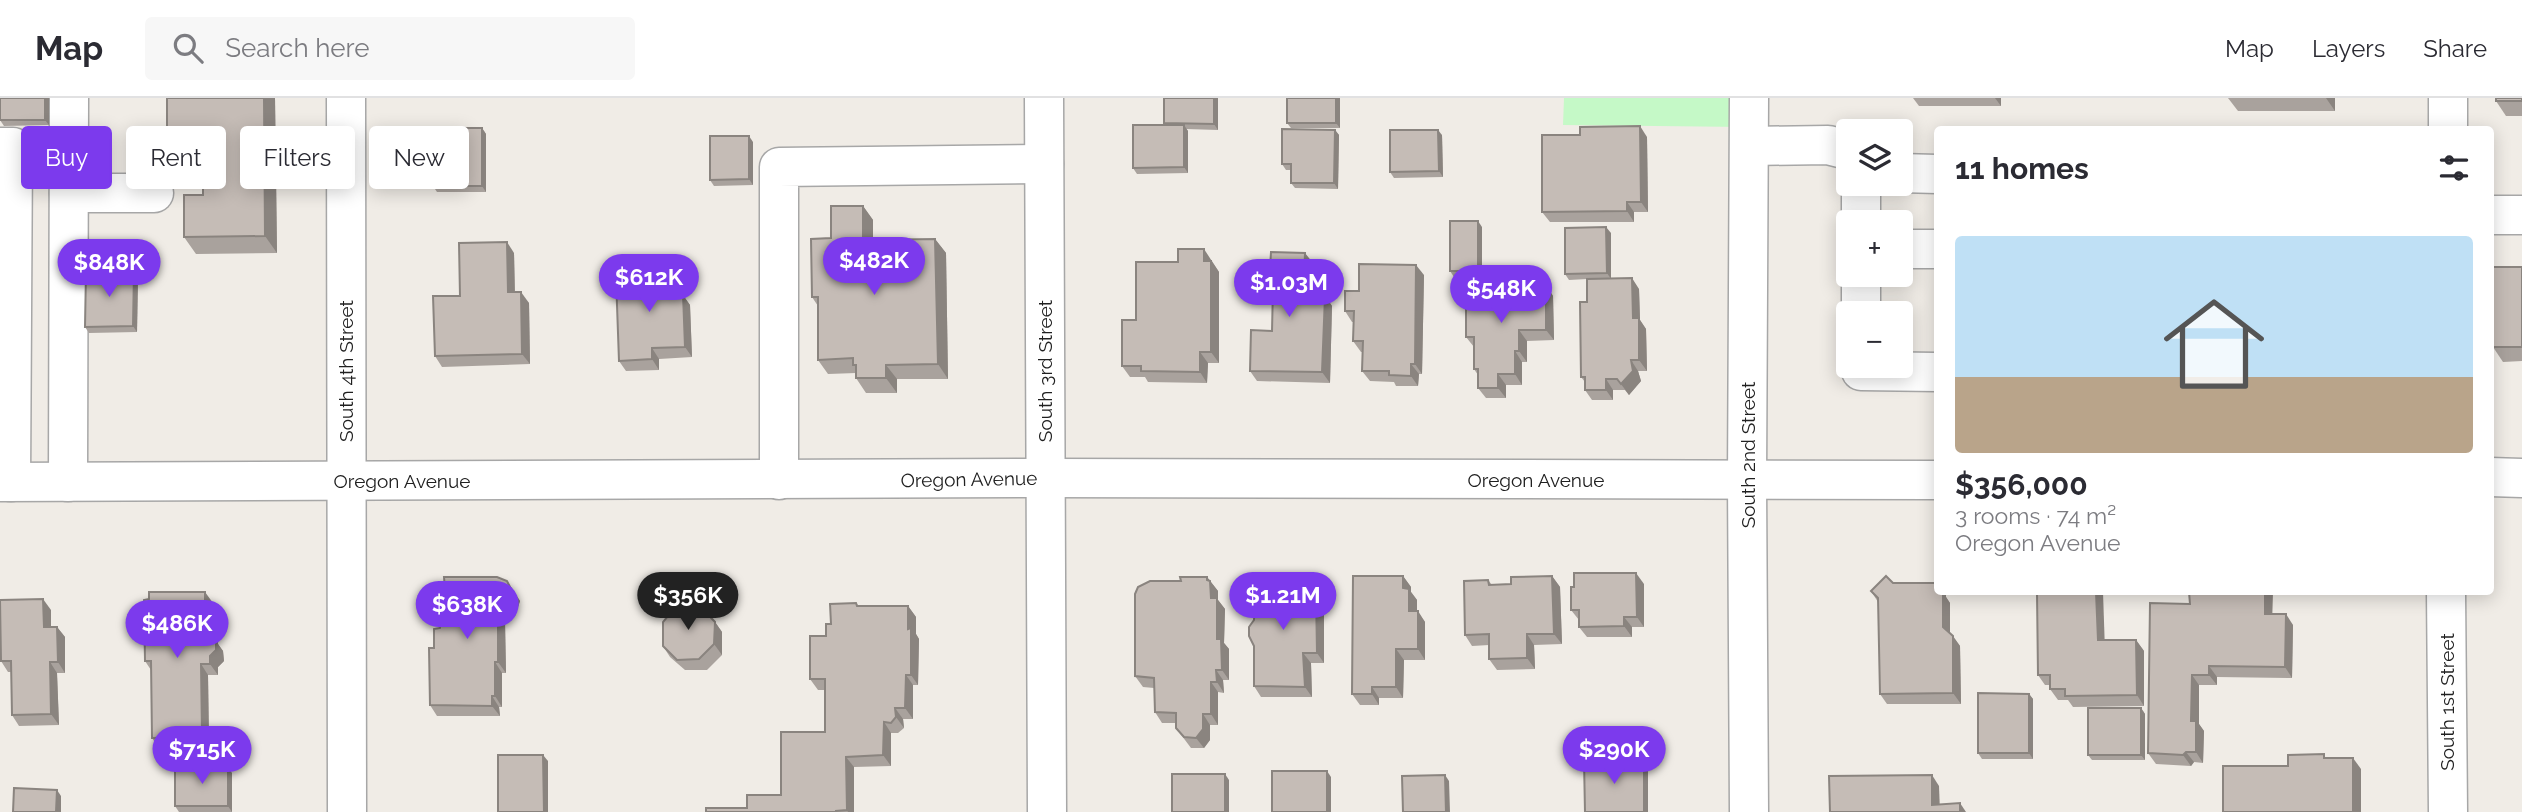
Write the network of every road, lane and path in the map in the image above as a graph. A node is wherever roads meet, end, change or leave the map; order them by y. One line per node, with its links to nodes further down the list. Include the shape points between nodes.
1 (69, 98): 13 (street)
2 (346, 98): 26 (street, South 4th Street)
3 (1044, 98): 10 (street, South 3rd Street)
4 (1749, 98): 7 (street, South 2nd Street)
5 (2448, 98): 6 (street)
6 (2448, 126)
7 (1749, 146): 9 (street); 27 (street, South 2nd Street)
8 (6, 147): 28 (street)
9 (1836, 147)
10 (1044, 164): 22 (street, South 3rd Street); 24 (street, via 779,167)
11 (1913, 173): 12 (street)
12 (1934, 174)
13 (69, 193): 14 (street); 29 (street)
14 (154, 193)
15 (2494, 215): 16 (street)
16 (2522, 215)
17 (1913, 249): 18 (street)
18 (1934, 249)
19 (1913, 372): 20 (street)
20 (1934, 372)
21 (2494, 477): 23 (street)
22 (1046, 478): 24 (street, Oregon Avenue); 27 (street, Oregon Avenue); 32 (street, South 3rd Street)
23 (2522, 478)
24 (779, 480): 26 (street, Oregon Avenue)
25 (1934, 480): 27 (street, Oregon Avenue)
26 (347, 481): 29 (street, Oregon Avenue); 31 (street, South 4th Street)
27 (1747, 481): 33 (street, South 2nd Street)
28 (6, 482): 29 (street, Oregon Avenue)
29 (68, 482)
30 (2446, 595): 34 (street, South 1st Street)
31 (347, 812)
32 (1047, 812)
33 (1749, 812)
34 (2448, 812)

